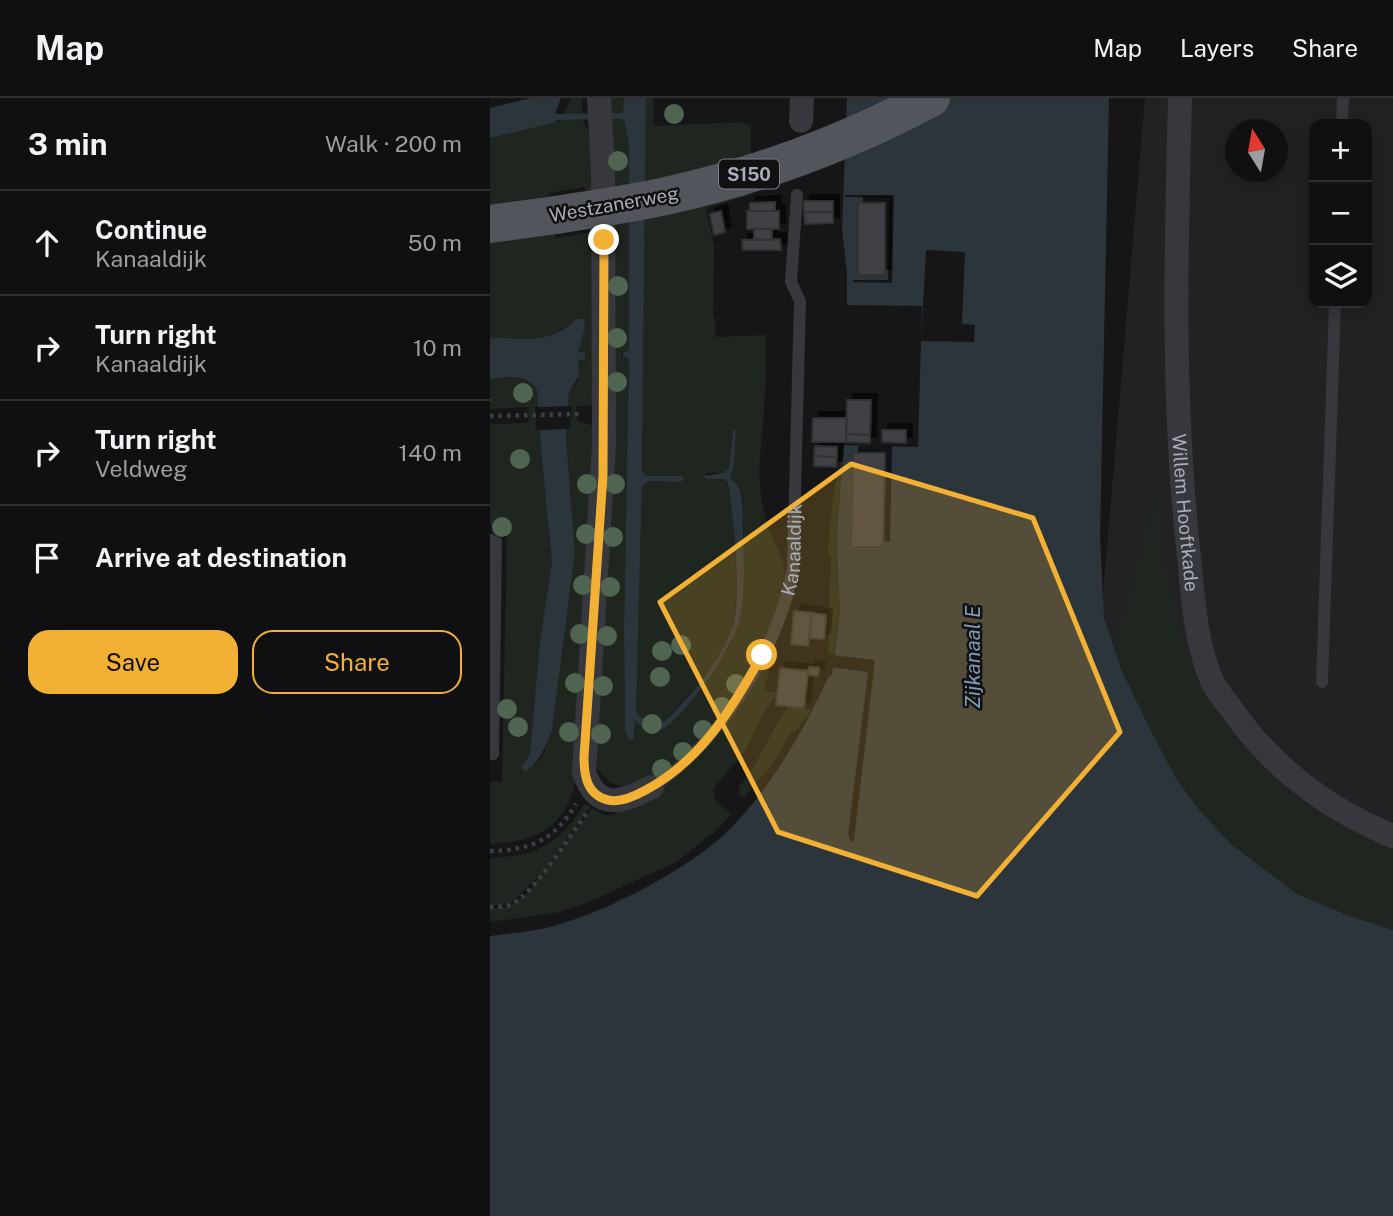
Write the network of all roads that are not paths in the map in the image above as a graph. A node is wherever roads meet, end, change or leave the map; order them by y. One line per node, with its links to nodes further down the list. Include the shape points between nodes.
1 (598, 98): 12 (street, Kanaaldijk, via 603,171 604,444 584,772 594,792 613,801)
2 (931, 98): 7 (main road, Westzanerweg / S150, bridge, via 829,146 753,173 668,195)
3 (1180, 98): 13 (street, Willem Hooftkade, via 1175,301 1182,494 1197,635 1213,683 1247,733 1308,790)
4 (1343, 98): 5 (lane)
5 (1342, 119)
6 (797, 195): 12 (lane, Kanaaldijk, via 791,282 800,301 793,569 786,600 735,703 701,747)
7 (490, 224)
8 (1335, 308): 10 (lane)
9 (493, 541): 11 (lane)
10 (1322, 682)
11 (490, 754)
12 (652, 786)
13 (1393, 836)

